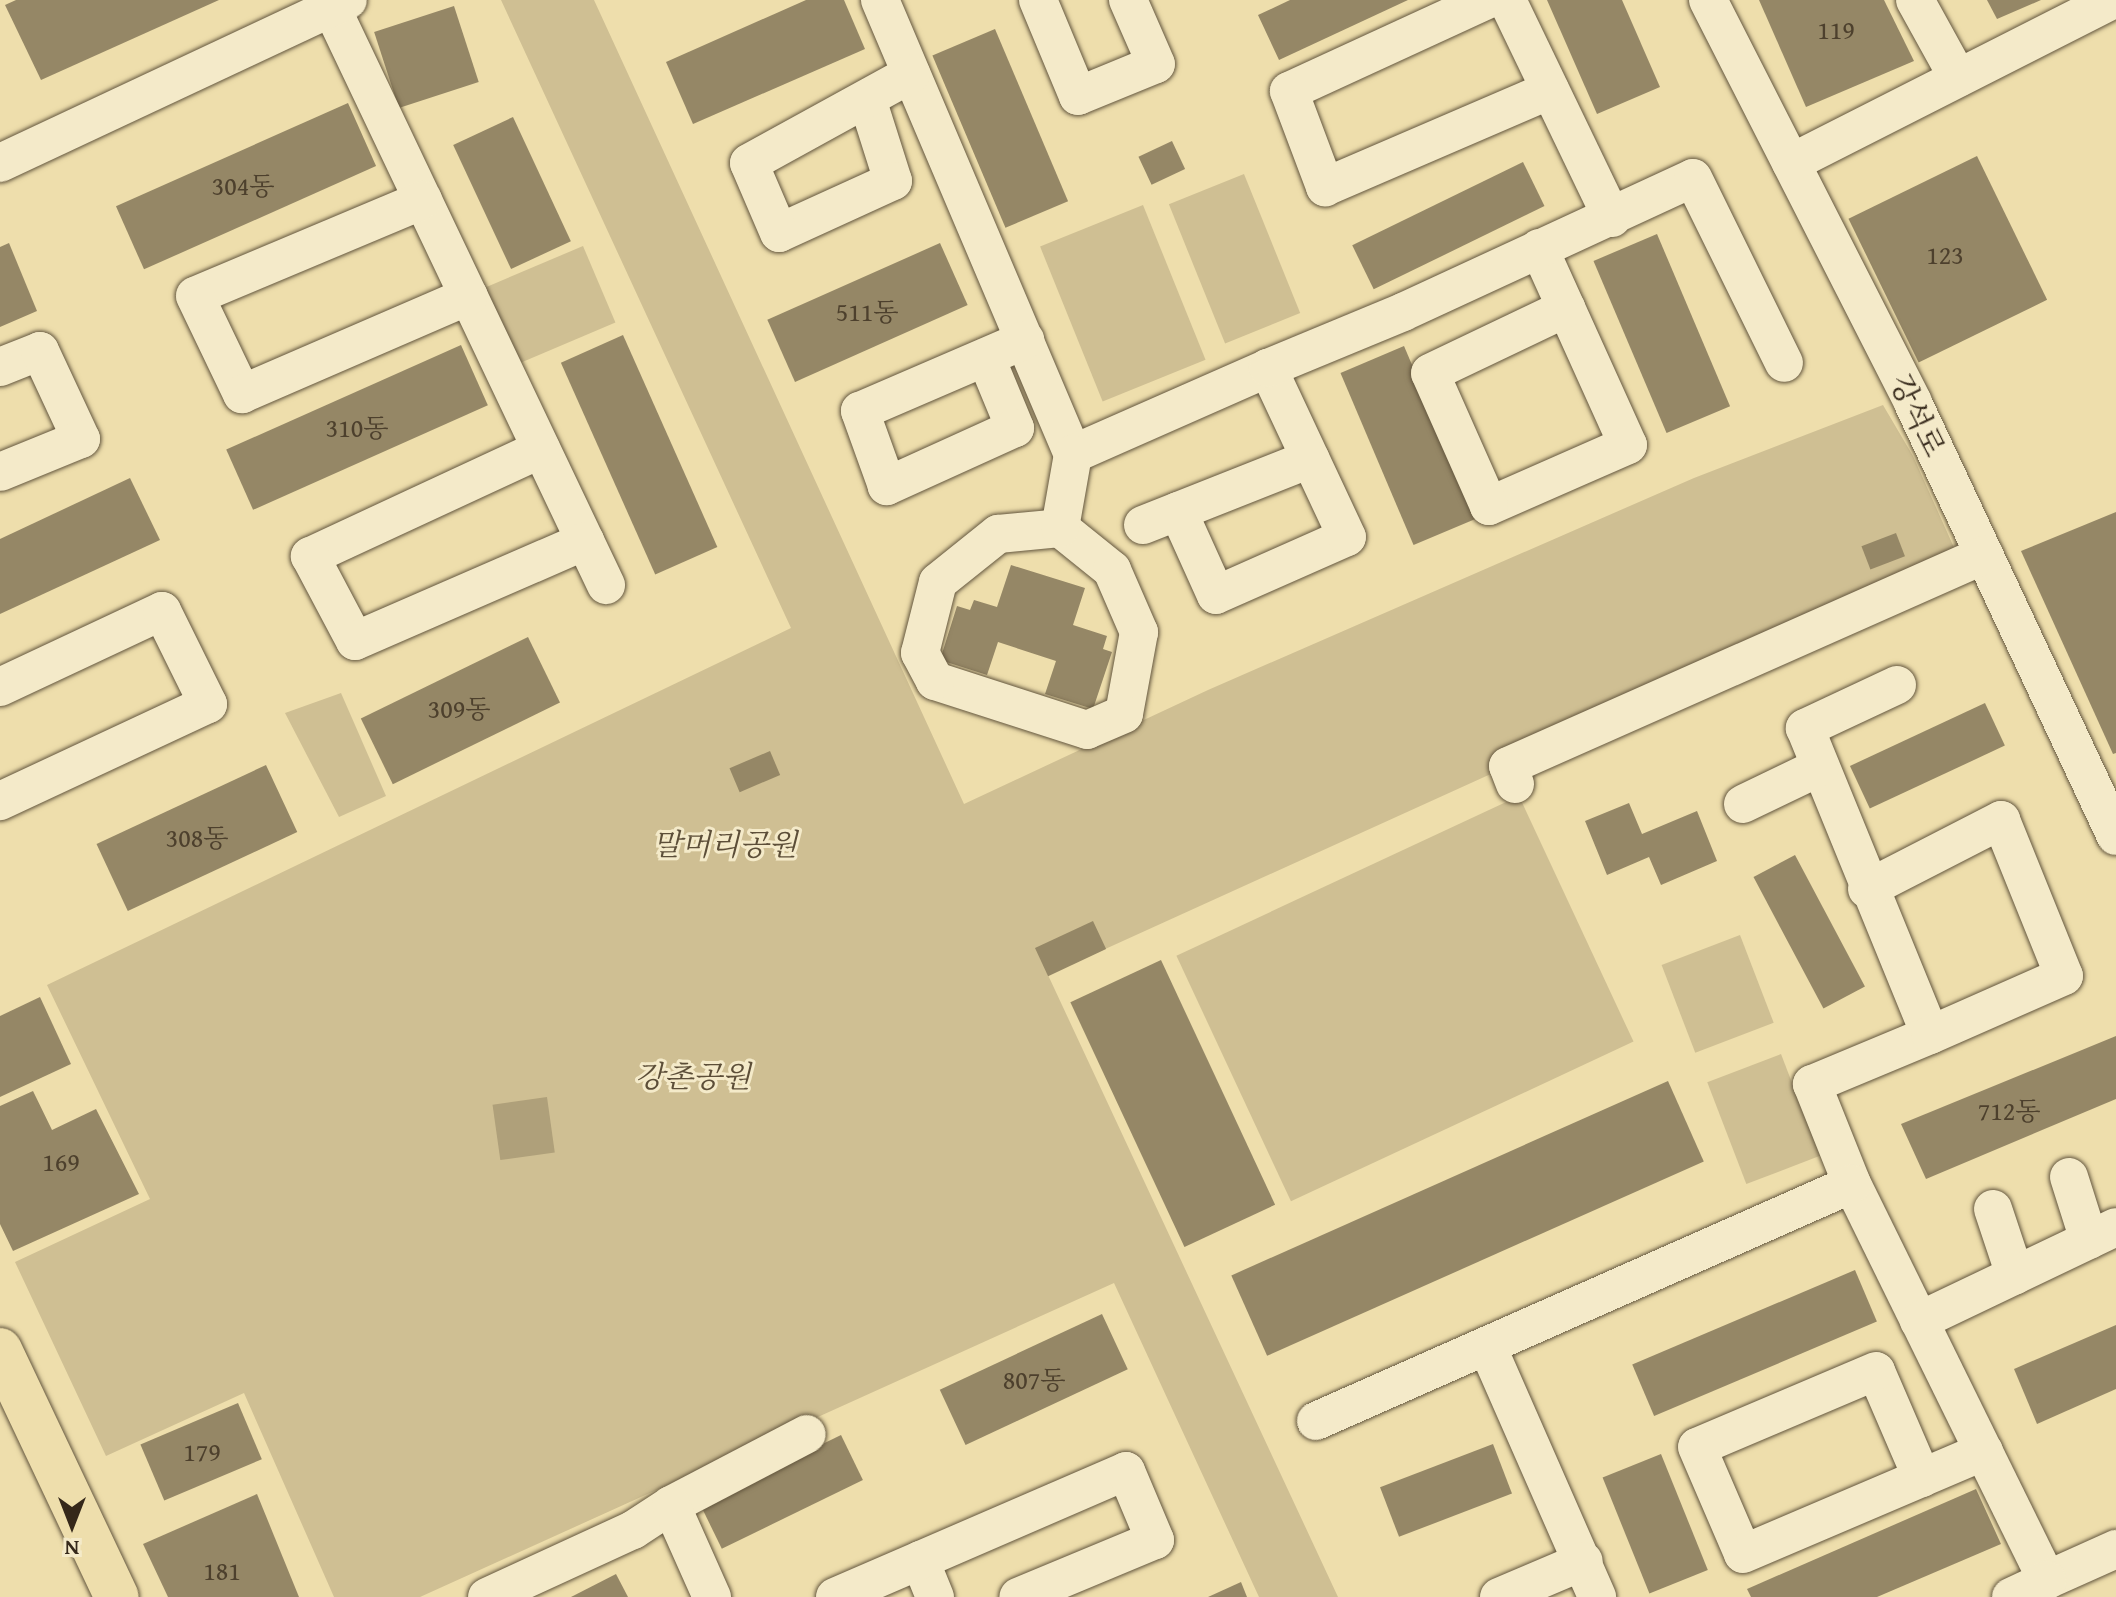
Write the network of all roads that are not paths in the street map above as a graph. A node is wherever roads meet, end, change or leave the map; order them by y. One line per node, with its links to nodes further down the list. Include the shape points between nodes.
1 (880, 0): 10 (street)
2 (1038, 0): 3 (street, via 1078,96 1156,64)
3 (1128, 0)
4 (1487, 0): 12 (street, via 1289,91 1325,187)
5 (1507, 0): 12 (street)
6 (1708, 0): 15 (street, 강석로)
7 (1915, 0): 11 (street)
8 (2112, 0): 11 (street)
9 (340, 4): 14 (street); 16 (street)
10 (911, 74): 13 (street); 21 (street)
11 (1958, 78): 15 (street)
12 (1550, 90): 17 (street)
13 (867, 99)
14 (0, 163)
15 (1791, 163): 32 (street, 강석로)
16 (423, 200): 19 (street); 19 (street, via 195,296 242,394)
17 (1612, 218): 18 (street); 23 (street, via 1693,178)
18 (1539, 248): 20 (street); 25 (street)
19 (469, 296): 26 (street)
20 (1566, 308): 20 (street, via 1430,373 1489,506 1628,445)
21 (1025, 340): 22 (street); 27 (street)
22 (986, 358)
23 (1784, 363)
24 (0, 367): 29 (street, via 40,351 81,439)
25 (1268, 368): 27 (street); 28 (street)
26 (541, 449): 31 (street); 31 (street, via 310,556 355,641)
27 (1073, 454): 30 (street)
28 (1310, 459): 28 (street, via 1161,518 1216,595 1347,537)
29 (0, 472)
30 (1060, 528): 30 (street, via 998,534 938,582 920,653 935,681 1087,730 1124,714 1139,632 1112,570)
31 (585, 541): 33 (street)
32 (1984, 555): 37 (street, via 1508,766); 38 (street, 강석로)
33 (606, 585)
34 (1897, 685): 36 (street, via 1805,728)
35 (0, 687): 39 (street, via 162,611 208,704)
36 (1820, 767): 40 (street); 42 (street)
37 (1515, 784)
38 (2108, 796): 41 (street, 강석로)
39 (0, 801)
40 (1743, 804)
41 (2116, 836)
42 (1867, 889): 43 (street); 43 (street, via 2001,820 2064,976)
43 (1930, 1035): 45 (street, via 1812,1084)
44 (2069, 1177): 47 (street)
45 (1852, 1184): 49 (street); 50 (street)
46 (1993, 1209): 48 (street)
47 (2102, 1233): 48 (street)
48 (2015, 1275): 49 (street)
49 (1919, 1321): 54 (street)
50 (1487, 1346): 52 (street); 59 (street)
51 (0, 1350): 61 (main road)
52 (1316, 1421)
53 (807, 1434): 56 (street)
54 (1984, 1451): 55 (street); 60 (street)
55 (1922, 1478): 55 (street, via 1876,1371 1697,1447 1743,1554)
56 (671, 1505): 62 (street, via 633,1530); 63 (street)
57 (2116, 1549): 60 (street)
58 (920, 1560): 64 (street); 65 (street); 66 (street, via 1126,1471 1155,1540)
59 (1584, 1561): 67 (street); 68 (street)
60 (2047, 1580): 69 (street)
61 (117, 1597)
62 (487, 1597)
63 (712, 1597)
64 (835, 1597)
65 (935, 1597)
66 (1018, 1597)
67 (1499, 1597)
68 (1597, 1597)
69 (2011, 1597)

